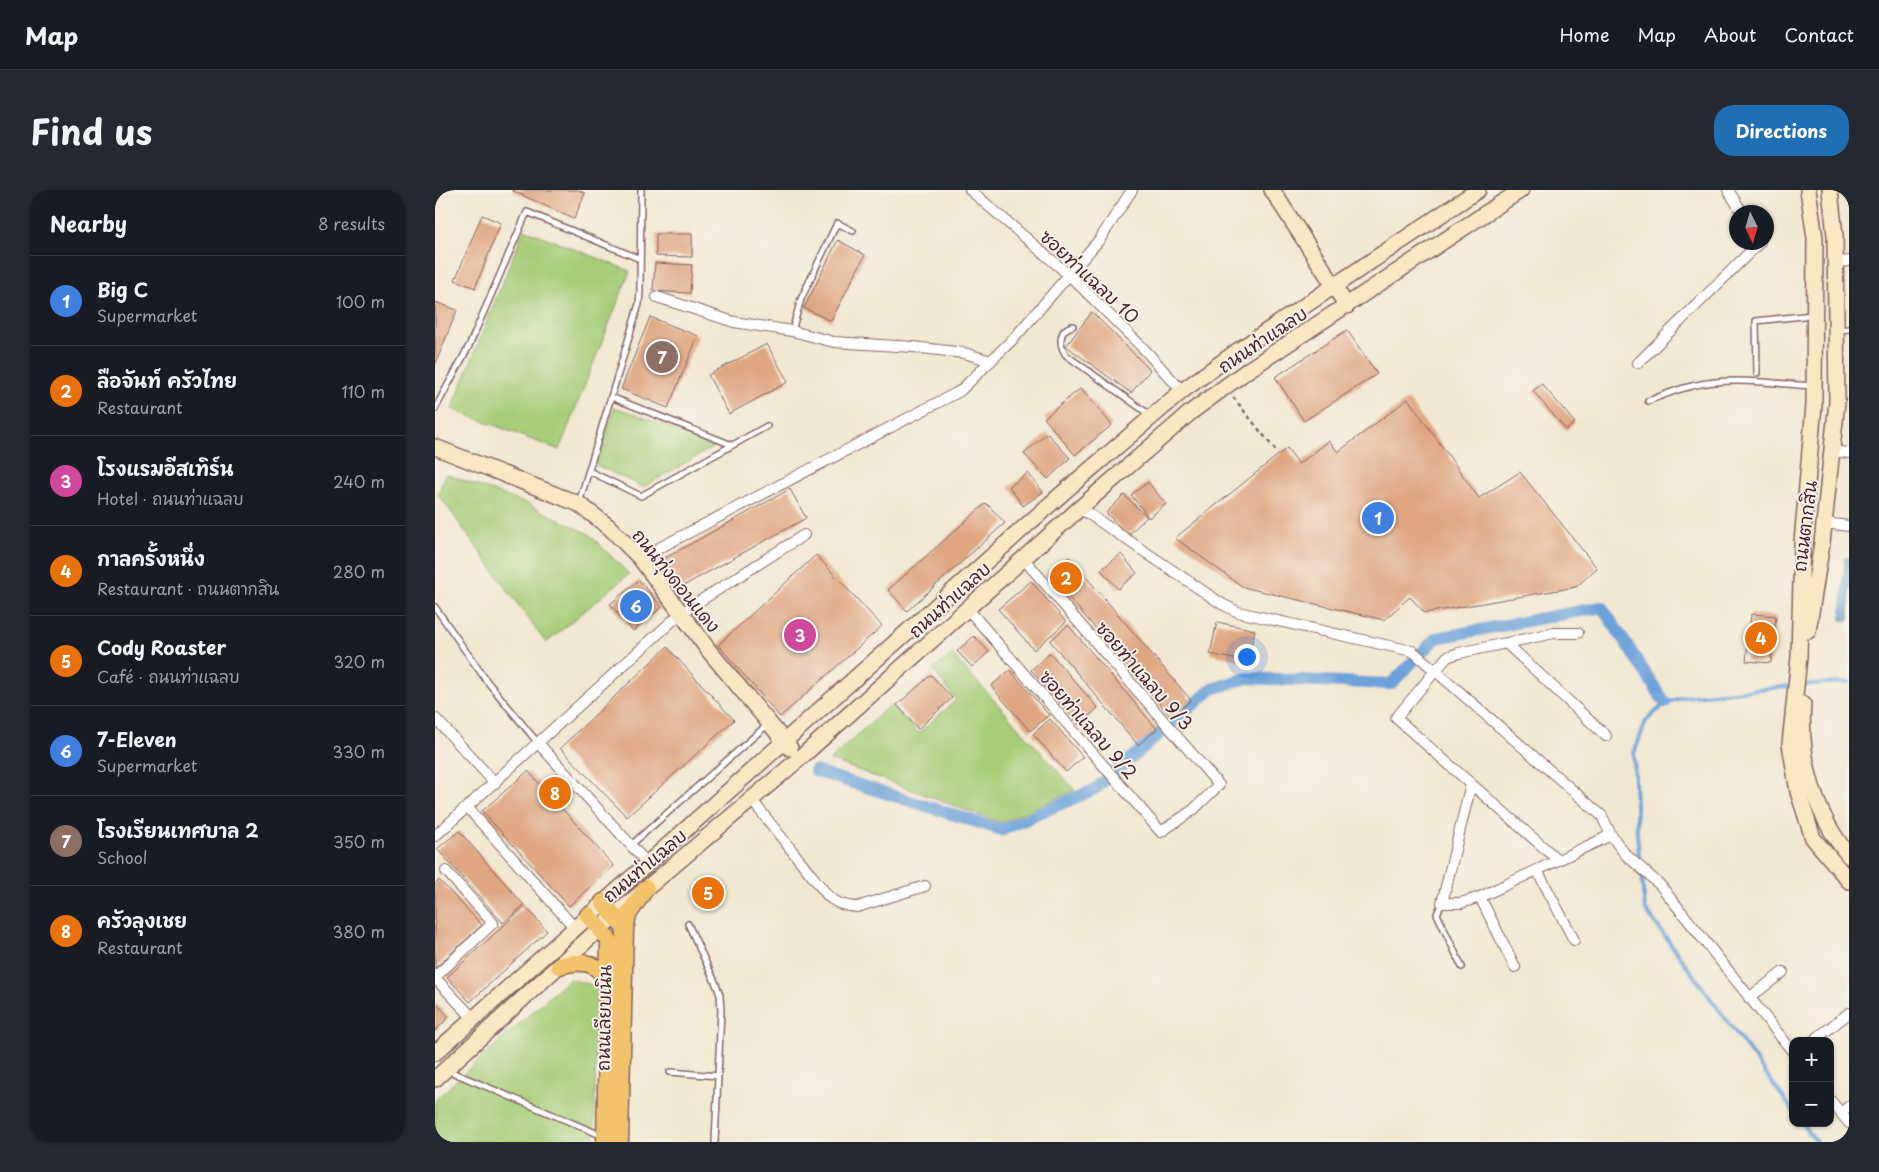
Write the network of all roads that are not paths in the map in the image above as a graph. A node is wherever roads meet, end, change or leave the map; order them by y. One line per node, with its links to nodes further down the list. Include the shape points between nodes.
1 (641, 190): 13 (lane)
2 (970, 190): 15 (street, ซอยท่าแฉลบ 10)
3 (1131, 190): 15 (street, via 1100,239)
4 (1272, 190): 16 (main road)
5 (1478, 190): 16 (main road, ถนนท่าแฉลบ)
6 (1521, 190): 18 (main road, ถนนท่าแฉลบ)
7 (1728, 190): 10 (street)
8 (1808, 190): 19 (main road, ถนนตากสิน, via 1815,238)
9 (1829, 190): 14 (main road, ถนนตากสิน)
10 (1738, 205)
11 (853, 231): 22 (lane, via 837,223 801,299)
12 (1752, 250): 26 (street)
13 (641, 259): 30 (lane, via 639,304); 32 (lane, via 527,212 469,346)
14 (1842, 261): 21 (main road, ถนนตากสิน)
15 (1069, 275): 25 (street); 29 (street, ซอยท่าแฉลบ 10)
16 (1334, 286): 18 (main road); 29 (main road, ถนนท่าแฉลบ)
17 (657, 297): 22 (street, via 734,322)
18 (1347, 306): 42 (main road, ถนนท่าแฉลบ, via 1248,370 1191,412)
19 (1815, 315): 23 (main road, ถนนตากสิน); 27 (lane, via 1756,321)
20 (1073, 326): 33 (lane, via 1065,330 1061,339 1066,355)
21 (1843, 330): 24 (main road, ถนนตากสิน)
22 (792, 331): 25 (street, via 834,342 964,353)
23 (1815, 350): 24 (main road); 28 (main road, ถนนตากสิน)
24 (1837, 350): 37 (main road, ถนนตากสิน, via 1837,402)
25 (991, 361): 46 (street, via 960,391)
26 (1638, 363)
27 (1757, 373)
28 (1814, 386): 31 (lane, via 1719,382 1692,386); 53 (main road, ถนนตากสิน, via 1802,542)
29 (1183, 391): 33 (main road, ถนนท่าแฉลบ)
30 (611, 397): 35 (lane); 39 (lane)
31 (1648, 400)
32 (435, 408)
33 (1153, 416): 40 (main road, ถนนท่าแฉลบ)
34 (767, 426): 35 (lane)
35 (732, 445): 39 (lane, via 641,496)
36 (435, 448): 41 (main road, ถนนทุ่งดอนแดง)
37 (1832, 451): 38 (street); 43 (main road, ถนนตากสิน)
38 (1849, 453)
39 (589, 471): 41 (lane)
40 (1065, 491): 42 (main road); 58 (main road, ถนนท่าแฉลบ)
41 (579, 504): 46 (main road, ถนนทุ่งดอนแดง, via 609,527)
42 (1080, 508): 47 (main road, ถนนท่าแฉลบ); 54 (street, via 1238,612 1412,651)
43 (1824, 524): 44 (street); 53 (main road, ถนนตากสิน)
44 (1849, 526)
45 (804, 536): 50 (street)
46 (640, 558): 50 (main road, ถนนทุ่งดอนแดง)
47 (1023, 558): 49 (main road, ถนนท่าแฉลบ); 65 (street, ซอยท่าแฉลบ 9/3, via 1219,785)
48 (435, 607): 59 (lane, via 487,680)
49 (967, 608): 60 (main road, ถนนท่าแฉลบ); 65 (street, ซอยท่าแฉลบ 9/2, via 1161,832)
50 (681, 613): 56 (main road, ถนนทุ่งดอนแดง); 59 (street)
51 (1578, 633): 52 (street, via 1554,633)
52 (1507, 643): 54 (street, via 1459,653 1447,658); 57 (street)
53 (1803, 657): 69 (main road, ถนนตากสิน, via 1803,749 1819,807 1836,841); 74 (main road, via 1797,677 1789,744 1798,792 1813,838)
54 (1436, 670): 62 (street, via 1396,718); 66 (street, via 1602,816)
55 (435, 718): 61 (street)
56 (769, 723): 58 (main road, ถนนทุ่งดอนแดง); 68 (lane)
57 (1605, 736)
58 (785, 742): 60 (main road, ถนนทุ่งดอนแดง); 71 (main road, ถนนท่าแฉลบ)
59 (538, 743): 61 (street); 68 (street)
60 (799, 759): 63 (main road, ถนนท่าแฉลบ)
61 (495, 783): 64 (street)
62 (1471, 784): 70 (street); 79 (street)
63 (751, 799): 75 (street, via 836,903 857,907); 76 (main road, ถนนท่าแฉลบ)
64 (467, 807): 67 (street); 83 (street)
65 (1193, 810)
66 (1611, 835): 70 (street); 93 (street, via 1625,854 1660,885)
67 (435, 836)
68 (630, 845): 71 (street)
69 (1849, 856)
70 (1558, 860): 72 (street)
71 (647, 863): 78 (main road, ถนนท่าแฉลบ)
72 (1537, 870): 77 (street); 86 (street)
73 (446, 871): 91 (street, via 493,923)
74 (1849, 881)
75 (925, 886)
76 (647, 888): 81 (main road, ถนนท่าแฉลบ); 85 (main road, via 628,915)
77 (1480, 897): 79 (street, via 1461,903); 89 (street)
78 (603, 902): 80 (main road, ถนนท่าแฉลบ); 81 (main road)
79 (1442, 903): 88 (lane, via 1437,914)
80 (588, 914): 83 (main road, ถนนท่าแฉลบ); 84 (main road, ถนนเลียบเนิน)
81 (614, 916): 84 (main road, ถนนท่าแฉลบ); 85 (main road)
82 (688, 924): 101 (lane, via 719,995)
83 (574, 927): 95 (main road, ถนนท่าแฉลบ)
84 (599, 928): 87 (main road, ถนนท่าแฉลบ); 92 (main road, ถนนเลียบเนิน, via 609,940)
85 (625, 929): 105 (main road, ถนนเลียบเนิน)
86 (1574, 940)
87 (559, 966): 92 (main road, via 575,962 598,968 604,974); 99 (main road, ถนนท่าแฉลบ)
88 (1462, 967)
89 (1515, 967)
90 (1783, 972): 93 (street)
91 (435, 978): 95 (street)
92 (608, 987): 105 (main road, ถนนเลียบเนิน)
93 (1749, 998): 97 (street)
94 (1849, 1013): 96 (street)
95 (473, 1018): 98 (main road, ถนนท่าแฉลบ)
96 (1818, 1037)
97 (1789, 1047)
98 (435, 1052)
99 (438, 1069): 105 (lane)
100 (670, 1072): 101 (lane)
101 (718, 1076): 106 (lane)
102 (1834, 1102): 103 (street)
103 (1845, 1109): 104 (street)
104 (1849, 1123)
105 (610, 1140)
106 (715, 1142)

